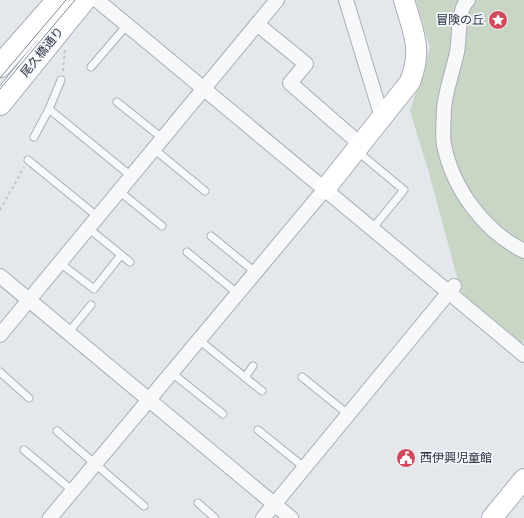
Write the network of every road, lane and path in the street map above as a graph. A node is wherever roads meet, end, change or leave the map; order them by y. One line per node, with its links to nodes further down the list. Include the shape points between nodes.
1 (58, 0): 11 (main road, 尾久橋通り)
2 (84, 0): 10 (main road, 尾久橋通り)
3 (97, 0): 9 (street)
4 (277, 0): 8 (street)
5 (346, 0): 18 (street)
6 (404, 0): 18 (street, via 418,52 415,69 410,82)
7 (468, 0): 33 (street, via 459,15 460,32 444,108 444,144 456,182 477,214 498,234)
8 (257, 24): 14 (street); 21 (street, via 306,64 290,83)
9 (127, 25): 12 (lane); 14 (street)
10 (54, 37): 13 (path, via 66,52); 16 (main road, 尾久橋通り)
11 (0, 66)
12 (91, 67)
13 (61, 80): 17 (lane)
14 (204, 90): 20 (street); 24 (street)
15 (117, 102): 20 (lane)
16 (0, 104)
17 (50, 109): 19 (lane); 23 (lane)
18 (383, 117): 21 (street)
19 (34, 137)
20 (158, 143): 23 (street); 26 (lane)
21 (357, 147): 24 (street); 31 (lane, via 404,190)
22 (28, 160): 27 (path); 28 (lane)
23 (131, 176): 25 (street)
24 (325, 189): 31 (street); 38 (street)
25 (119, 191): 28 (street); 29 (lane)
26 (205, 191)
27 (0, 210)
28 (98, 217): 30 (street)
29 (162, 226)
30 (88, 228): 35 (lane); 37 (street)
31 (372, 229): 40 (street)
32 (211, 236): 38 (lane)
33 (524, 251)
34 (187, 252): 41 (lane)
35 (121, 255): 36 (lane); 37 (lane, via 94,289)
36 (130, 262)
37 (60, 263): 42 (street)
38 (255, 272): 41 (street)
39 (0, 276): 42 (street)
40 (451, 290): 47 (street); 57 (street)
41 (237, 294): 46 (street)
42 (29, 300): 44 (street); 45 (street)
43 (91, 305): 44 (lane)
44 (68, 333): 55 (street)
45 (0, 335)
46 (199, 340): 50 (street); 51 (lane)
47 (524, 355)
48 (253, 366): 51 (lane)
49 (0, 372): 54 (lane)
50 (172, 373): 55 (street); 56 (lane)
51 (245, 377): 53 (lane)
52 (302, 377): 57 (lane)
53 (262, 391)
54 (29, 398)
55 (149, 400): 61 (street); 66 (street)
56 (223, 414)
57 (349, 415): 62 (street)
58 (57, 430): 61 (lane)
59 (258, 430): 62 (lane)
60 (24, 450): 64 (lane)
61 (95, 464): 64 (street); 67 (lane)
62 (305, 468): 66 (street)
63 (524, 479): 72 (street)
64 (73, 491): 68 (street)
65 (198, 503): 69 (lane)
66 (275, 504): 70 (street); 71 (street)
67 (144, 506)
68 (52, 517)
69 (215, 518)
70 (263, 518)
71 (290, 518)
72 (492, 518)

